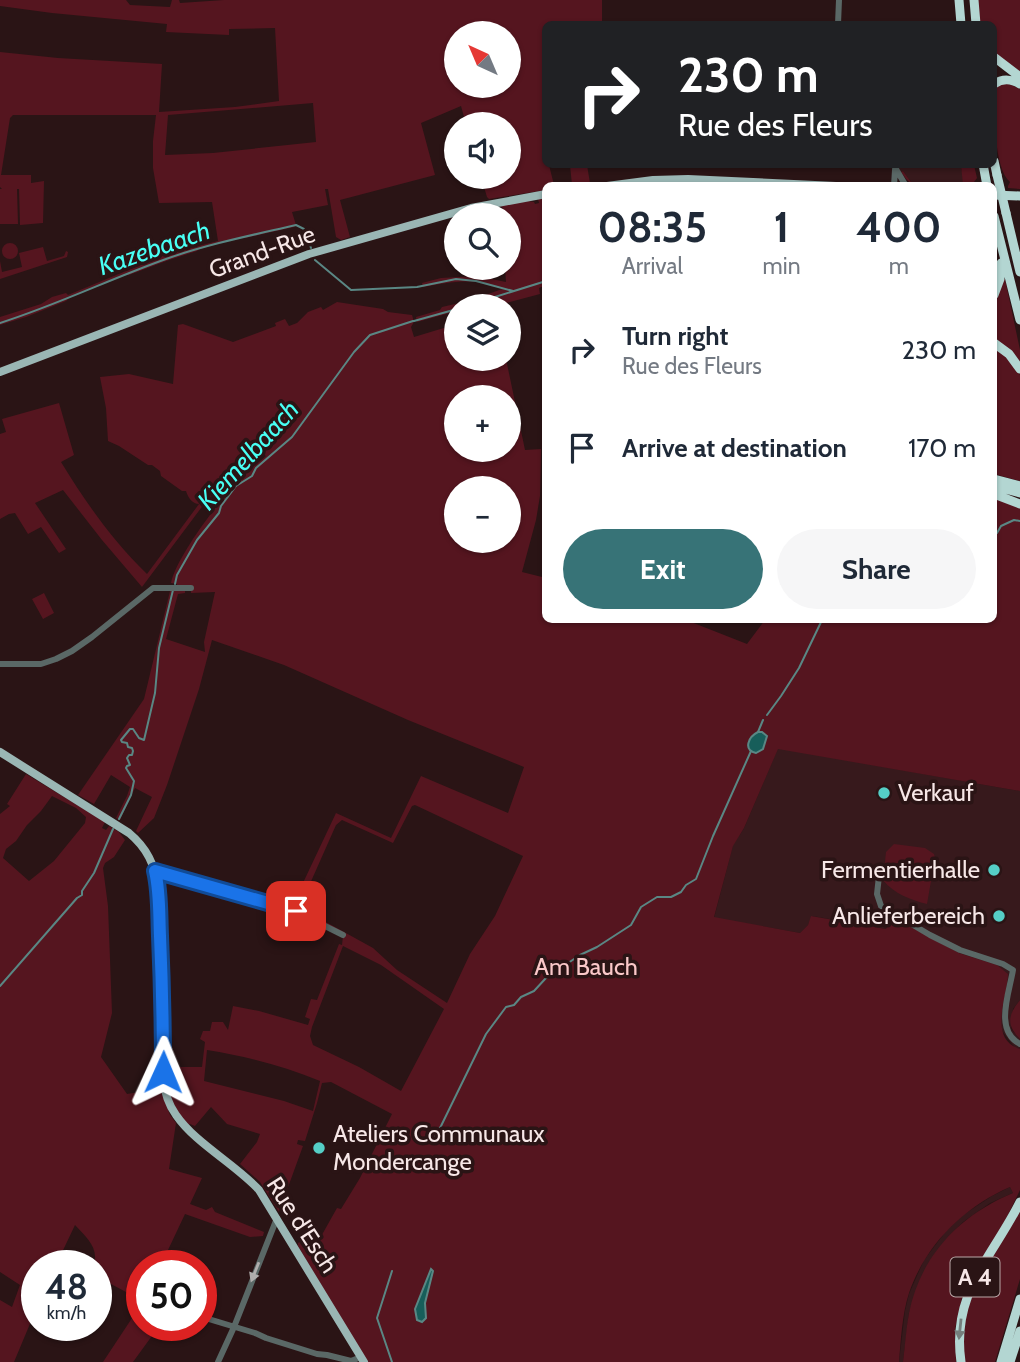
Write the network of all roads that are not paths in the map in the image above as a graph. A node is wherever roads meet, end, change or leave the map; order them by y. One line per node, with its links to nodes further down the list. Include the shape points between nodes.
1 (839, 0): 4 (street)
2 (959, 0): 5 (highway)
3 (971, 0): 6 (highway); 7 (highway)
4 (838, 21)
5 (961, 21)
6 (970, 21)
7 (975, 21)
8 (997, 59): 9 (highway)
9 (1020, 77)
10 (997, 82): 11 (highway, via 1008,79)
11 (1020, 85)
12 (996, 168): 20 (highway, bridge)
13 (638, 182): 14 (main road)
14 (751, 182)
15 (997, 193): 17 (highway)
16 (542, 195): 25 (main road, Grand-Rue, via 471,208 309,254)
17 (1020, 195)
18 (997, 230): 19 (highway)
19 (999, 240): 21 (highway, via 1002,269); 22 (highway)
20 (1020, 272)
21 (997, 290)
22 (1020, 320)
23 (997, 345): 24 (highway)
24 (1020, 369)
25 (0, 372)
26 (997, 480): 27 (highway)
27 (1020, 486)
28 (997, 487): 29 (highway)
29 (1020, 493)
30 (997, 495): 31 (highway)
31 (1020, 504)
32 (191, 588): 33 (street, via 153,588 92,637 56,659 41,664)
33 (0, 664)
34 (0, 752): 35 (main road, Rue d'Esch, via 129,833 146,850)
35 (155, 871): 37 (street, via 296,911); 40 (main road, Rue d'Esch, via 167,1098 177,1118 250,1180)
36 (878, 876): 38 (street, via 881,906 960,950 1013,970 1004,1024)
37 (343, 935)
38 (1020, 1044)
39 (1020, 1202): 47 (highway, A 4, one-way to 47, via 967,1296 959,1331)
40 (277, 1218): 43 (street, one-way to 43); 45 (main road, Rue d'Esch)
41 (1020, 1299): 48 (highway, A 4)
42 (217, 1322): 43 (street)
43 (234, 1327): 45 (street, via 317,1354); 46 (street)
44 (1020, 1331): 49 (highway)
45 (363, 1360)
46 (218, 1362)
47 (961, 1362)
48 (1000, 1362)
49 (1010, 1362)

